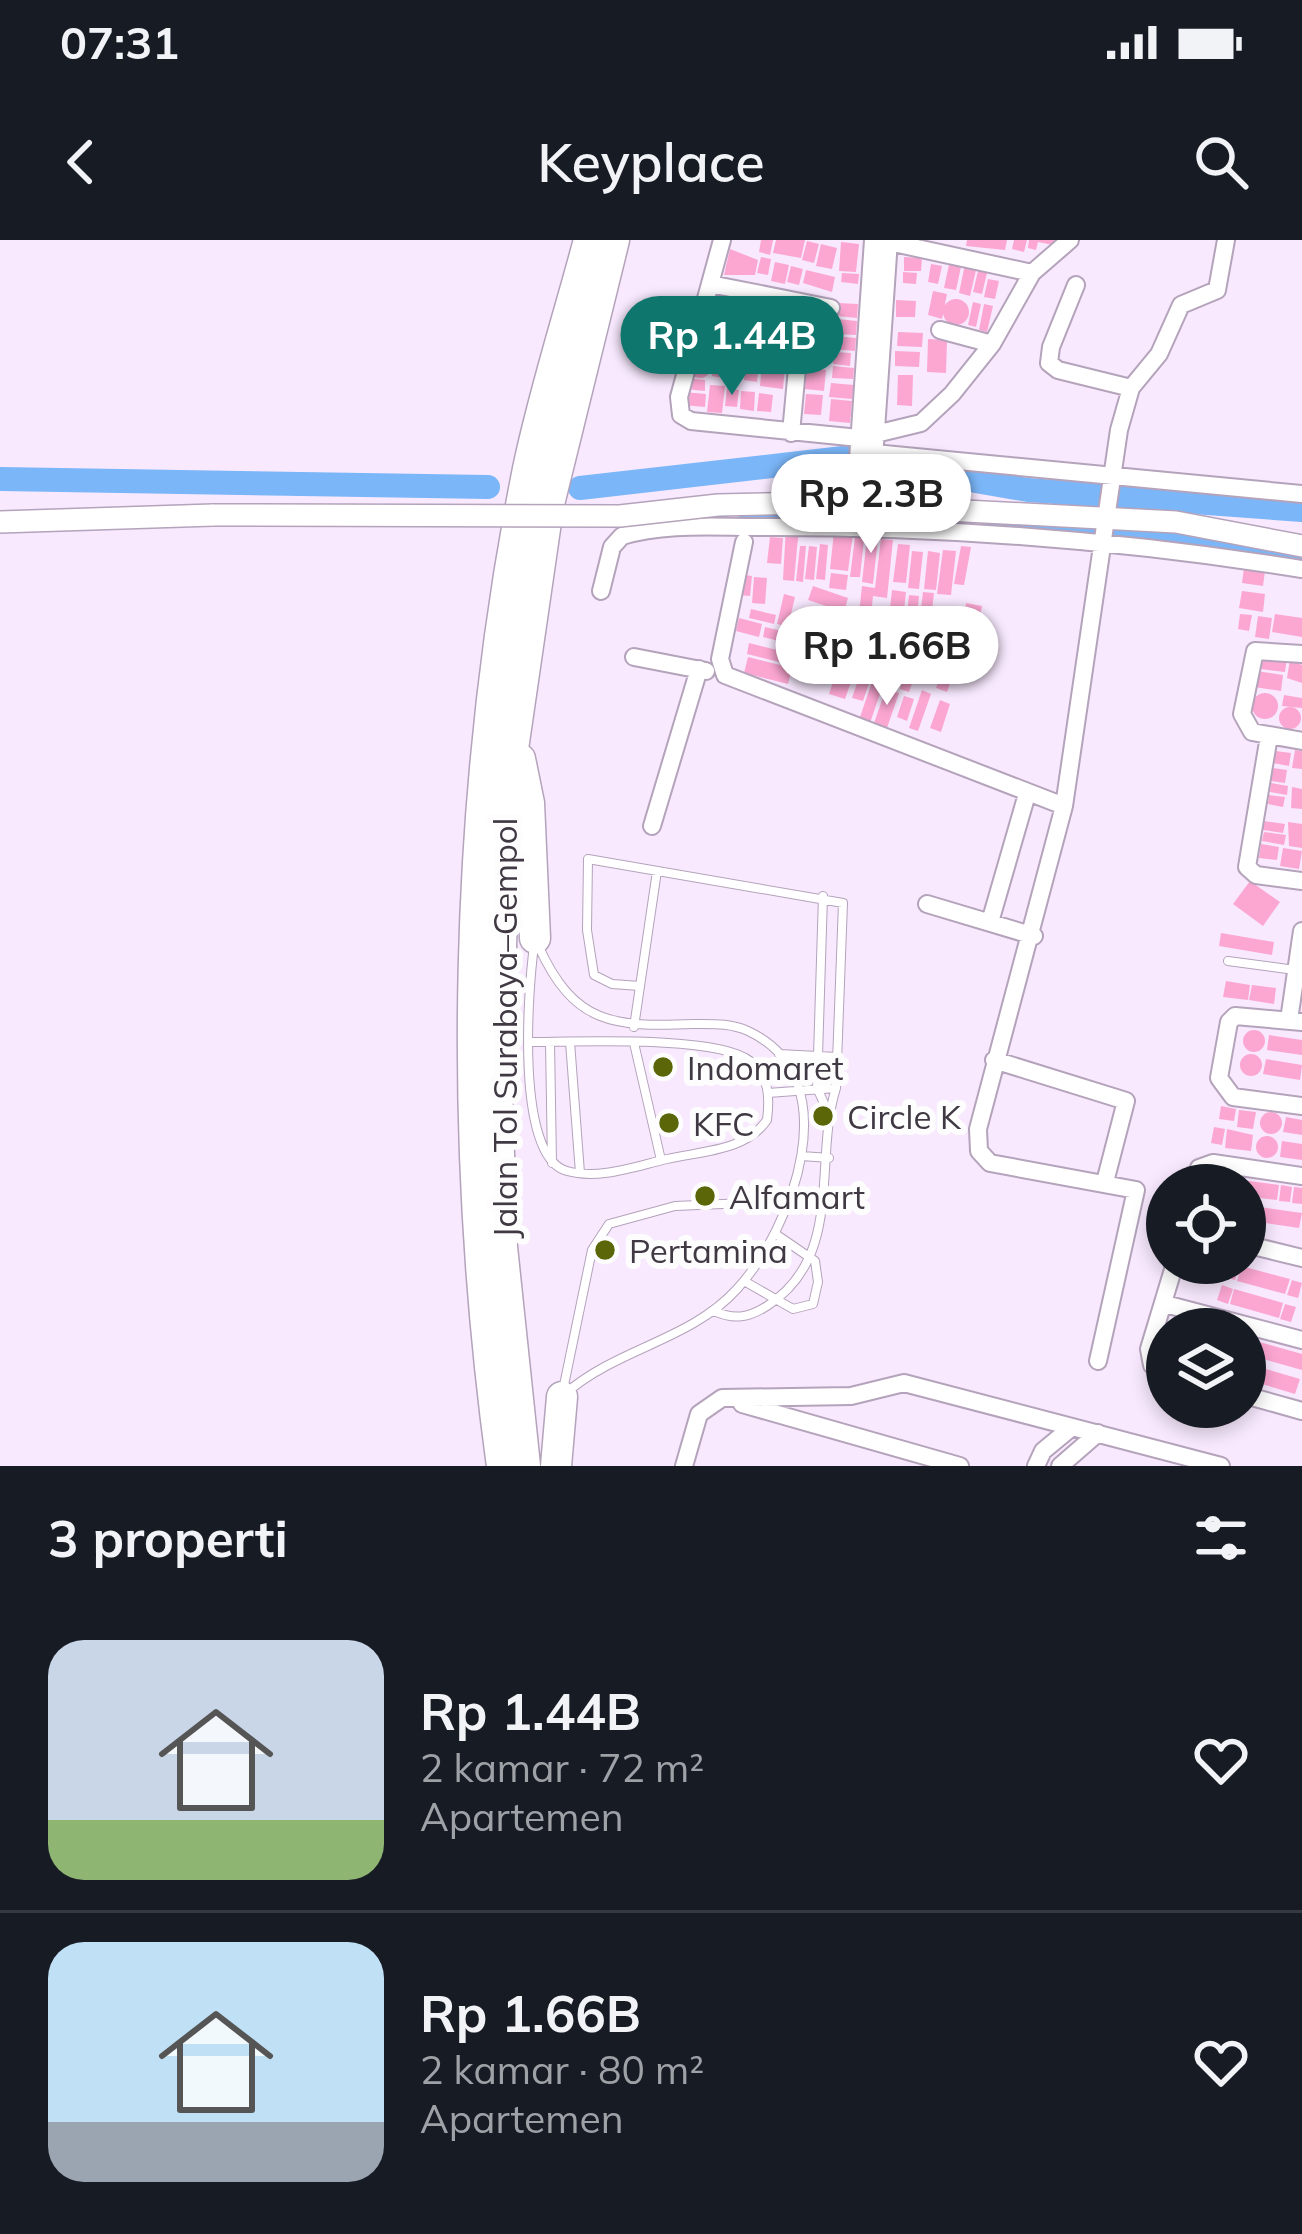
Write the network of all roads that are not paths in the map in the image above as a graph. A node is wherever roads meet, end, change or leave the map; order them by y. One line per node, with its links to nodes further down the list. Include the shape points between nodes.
1 (589, 240): 21 (highway, Jalan Tol Surabaya–Gempol)
2 (614, 240): 21 (highway, Jalan Tol Surabaya–Gempol)
3 (722, 240): 8 (street)
4 (1070, 240): 7 (street)
5 (1226, 240): 18 (street, via 1217,290 1180,305 1159,354)
6 (882, 244): 7 (street); 20 (street)
7 (1032, 273): 14 (street)
8 (710, 284): 10 (street); 15 (street)
9 (1076, 285): 18 (street, via 1049,363)
10 (772, 298): 11 (street); 16 (street)
11 (803, 304): 12 (street); 17 (street)
12 (831, 308)
13 (940, 330): 14 (street)
14 (992, 344): 20 (street, via 933,413)
15 (694, 345): 16 (street); 19 (street, via 679,398 685,419)
16 (763, 351): 17 (street)
17 (798, 354): 19 (street)
18 (1131, 388): 22 (street)
19 (790, 433): 20 (street)
20 (868, 449): 22 (street); 25 (street)
21 (543, 465): 24 (highway, Jalan Tol Surabaya–Gempol)
22 (1110, 478): 23 (street); 29 (street)
23 (1302, 494)
24 (535, 506): 41 (highway, Jalan Tol Surabaya–Gempol); 105 (highway, Jalan Tol Surabaya–Gempol, via 487,750 476,928 478,1230)
25 (854, 507): 26 (street); 28 (street); 28 (street)
26 (818, 511): 27 (street, bridge, via 718,505 620,516); 30 (street)
27 (0, 522)
28 (1023, 523): 29 (street)
29 (1103, 525): 31 (street); 43 (street)
30 (739, 534): 34 (street, via 622,536); 38 (street)
31 (1175, 537): 32 (street); 33 (street)
32 (1302, 545)
33 (1302, 569)
34 (601, 591)
35 (1302, 654): 39 (street, via 1261,648 1250,658 1244,721)
36 (634, 657): 37 (street)
37 (699, 669): 38 (street); 44 (street)
38 (724, 675): 42 (street)
39 (1269, 736): 40 (street); 46 (street, via 1247,867)
40 (1302, 741)
41 (517, 742): 52 (highway, via 529,803); 106 (highway, Jalan Tol Surabaya–Gempol, via 505,804 497,1092 502,1247)
42 (1027, 794): 43 (street); 49 (street)
43 (1064, 806): 51 (street)
44 (652, 826)
45 (657, 871): 47 (lane); 57 (lane); 57 (lane, via 587,861 594,975)
46 (1302, 881)
47 (824, 896): 53 (lane); 54 (lane, via 843,903)
48 (927, 904): 49 (street)
49 (990, 922): 51 (street)
50 (1302, 932): 55 (street)
51 (1034, 936): 71 (street)
52 (535, 938): 62 (lane, via 569,997); 63 (lane)
53 (822, 944): 54 (lane); 58 (lane)
54 (843, 944): 59 (lane)
55 (1299, 958): 56 (lane); 60 (street)
56 (1228, 961)
57 (640, 986): 62 (lane)
58 (820, 988): 59 (lane); 69 (lane)
59 (841, 989): 70 (lane)
60 (1295, 1021): 76 (street, via 1231,1018 1219,1078 1233,1097)
61 (666, 1025): 62 (lane); 67 (lane); 68 (lane, via 730,1025)
62 (634, 1027)
63 (530, 1042): 64 (lane); 81 (lane, via 536,1133)
64 (550, 1042): 65 (lane); 81 (lane)
65 (570, 1042): 66 (lane); 83 (lane)
66 (634, 1043): 67 (lane); 80 (lane)
67 (665, 1045): 75 (lane, via 745,1057)
68 (777, 1054): 69 (lane); 72 (lane)
69 (818, 1057): 70 (lane); 73 (lane)
70 (837, 1057): 74 (lane)
71 (994, 1060): 85 (street, via 1126,1101); 85 (street, via 978,1130 983,1158)
72 (795, 1087): 73 (lane); 75 (lane); 78 (lane)
73 (818, 1088): 74 (lane); 77 (lane)
74 (836, 1088): 77 (lane)
75 (768, 1093): 80 (lane, via 767,1120 745,1142)
76 (1302, 1106)
77 (828, 1114): 79 (lane)
78 (802, 1156): 79 (lane); 86 (lane)
79 (830, 1158): 89 (lane)
80 (661, 1160): 83 (lane)
81 (552, 1165): 83 (lane)
82 (1266, 1171): 84 (street)
83 (580, 1173)
84 (1302, 1176)
85 (1105, 1181): 98 (street, via 1136,1195)
86 (792, 1201): 87 (lane); 99 (lane, via 675,1206 609,1224 592,1250)
87 (778, 1235): 89 (lane); 91 (lane)
88 (1266, 1249): 90 (street)
89 (810, 1254): 93 (lane); 93 (lane, via 818,1282 813,1304 793,1309)
90 (1301, 1258)
91 (744, 1281): 93 (lane); 96 (lane)
92 (1170, 1284): 94 (street)
93 (774, 1302): 96 (lane, via 741,1318)
94 (1165, 1304): 95 (street); 97 (street)
95 (1164, 1308)
96 (714, 1311): 99 (lane, via 611,1360)
97 (1302, 1340)
98 (1098, 1361)
99 (562, 1397): 107 (highway)
100 (722, 1398): 103 (street, via 851,1396 904,1383); 108 (street, via 699,1414); 109 (street)
101 (1266, 1401): 102 (street)
102 (1302, 1411)
103 (1072, 1427): 104 (street); 110 (street)
104 (1098, 1433): 111 (street); 112 (street)
105 (502, 1466)
106 (526, 1466)
107 (556, 1466)
108 (686, 1466)
109 (960, 1466)
110 (1036, 1466)
111 (1060, 1466)
112 (1220, 1466)

